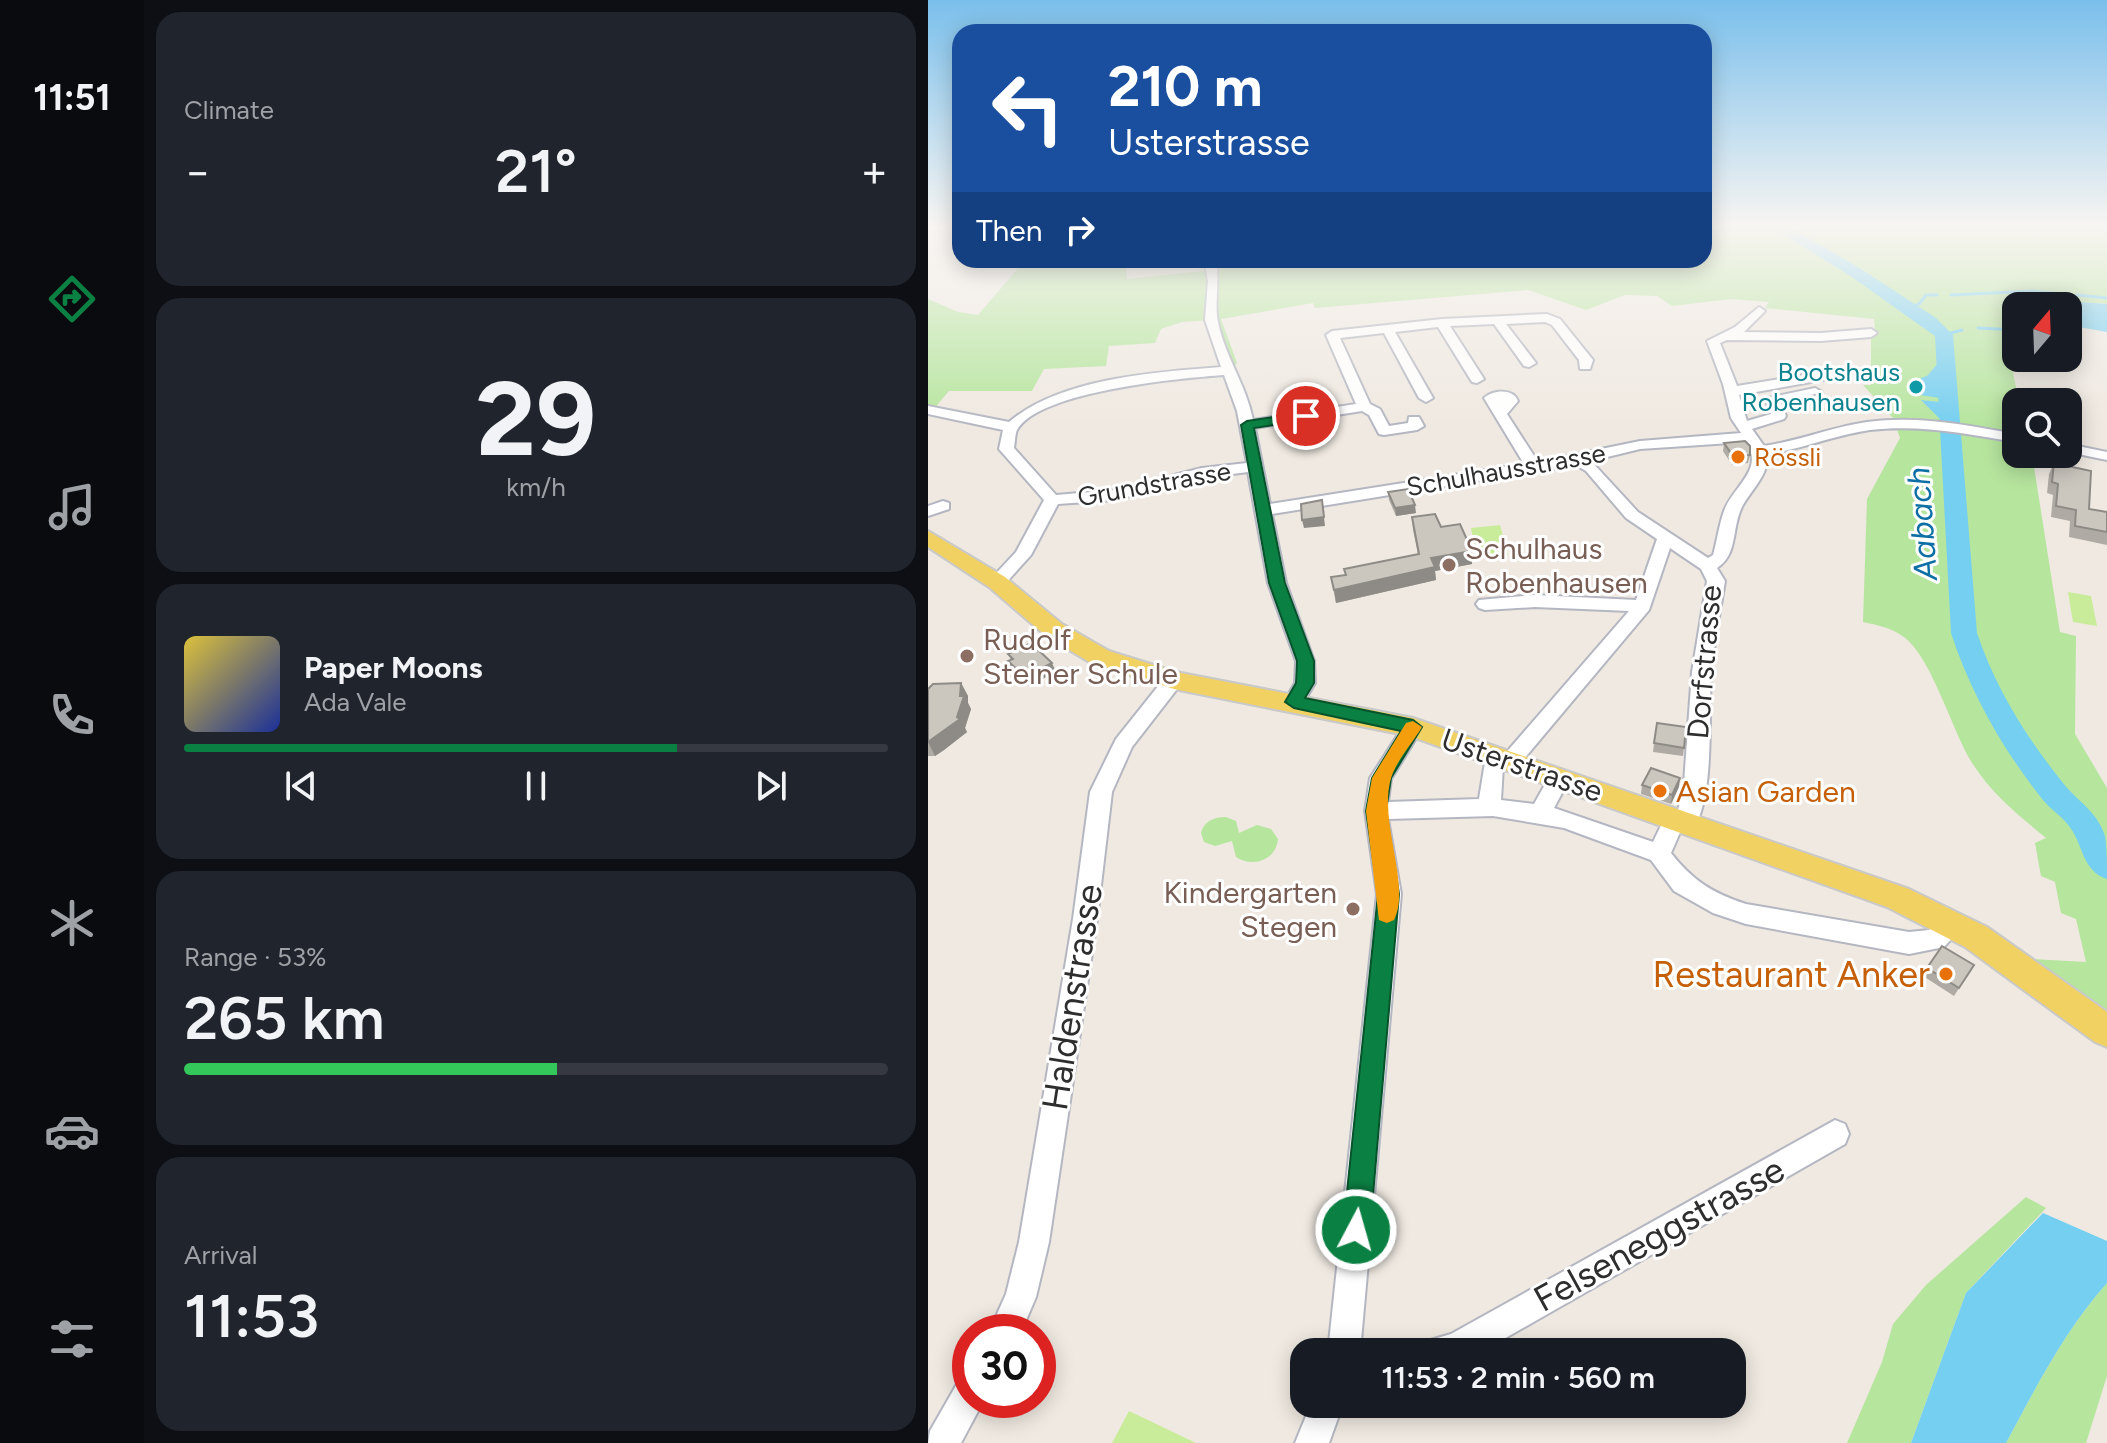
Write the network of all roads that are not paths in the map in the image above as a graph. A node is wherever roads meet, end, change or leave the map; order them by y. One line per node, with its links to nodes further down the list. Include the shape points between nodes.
1 (1213, 292): 10 (street, via 1211,320)
2 (1759, 311): 7 (street)
3 (1497, 320): 4 (street); 8 (street); 9 (street, via 1554,320 1586,360)
4 (1442, 323): 5 (street); 12 (street)
5 (1387, 328): 15 (street); 16 (street, via 1332,335)
6 (1871, 333): 7 (street)
7 (1726, 336): 13 (street, via 1712,344)
8 (1529, 363)
9 (1585, 366)
10 (1231, 370): 20 (street); 21 (street, via 1158,376 1101,388 1042,406)
11 (1828, 375): 13 (street)
12 (1477, 379)
13 (1731, 391): 22 (street)
14 (1815, 392): 22 (street, via 1773,401 1779,416)
15 (1426, 398)
16 (1364, 407): 19 (street, via 1375,412 1384,431 1417,426); 20 (street)
17 (928, 410): 21 (street)
18 (1500, 414): 28 (street)
19 (1414, 420)
20 (1247, 425): 29 (street)
21 (1011, 427): 30 (street, via 1006,449)
22 (1746, 432): 24 (street); 27 (street, Schulhausstrasse, via 1640,445)
23 (2002, 436): 24 (street, via 1895,424)
24 (1760, 451): 34 (street, Dorfstrasse, via 1758,471 1730,516 1721,558)
25 (2082, 451): 26 (street)
26 (2107, 456)
27 (1579, 460): 28 (street, Schulhausstrasse); 33 (street, via 1622,506)
28 (1533, 466): 31 (street, Schulhausstrasse)
29 (1256, 467): 30 (street, Grundstrasse, via 1202,473 1115,495); 31 (street)
30 (1052, 500): 35 (street, via 1027,551)
31 (1264, 510): 39 (street, via 1280,595 1305,661 1305,683)
32 (928, 537): 35 (main road, Usterstrasse)
33 (1665, 539): 34 (street); 37 (street)
34 (1708, 566): 46 (street, Dorfstrasse, via 1717,588 1702,672 1695,783)
35 (997, 582): 38 (main road, Usterstrasse, via 1091,653)
36 (1485, 604): 37 (street)
37 (1643, 606): 41 (street)
38 (1174, 680): 39 (main road, Usterstrasse); 51 (street, Haldenstrasse, via 1123,744 1101,792 1034,1242)
39 (1294, 702): 40 (main road, Usterstrasse)
40 (1413, 727): 41 (main road, Usterstrasse); 44 (street, via 1381,778)
41 (1502, 758): 42 (main road, Usterstrasse); 43 (street)
42 (1559, 778): 45 (street); 46 (main road, Usterstrasse)
43 (1489, 809): 44 (street); 45 (street)
44 (1376, 811): 52 (street, via 1389,894)
45 (1540, 814): 47 (street)
46 (1681, 821): 47 (street, Dorfstrasse); 48 (main road, Usterstrasse)
47 (1659, 854): 48 (street, via 1682,884 1746,914 1909,943 1935,940)
48 (1954, 923): 49 (main road, Usterstrasse)
49 (2107, 1031)
50 (1835, 1134): 53 (street, Felseneggstrasse)
51 (1013, 1314)
52 (1345, 1338)
53 (1474, 1338)
54 (956, 1418): 56 (street)
55 (1322, 1418): 57 (street)
56 (942, 1443)
57 (1312, 1443)

